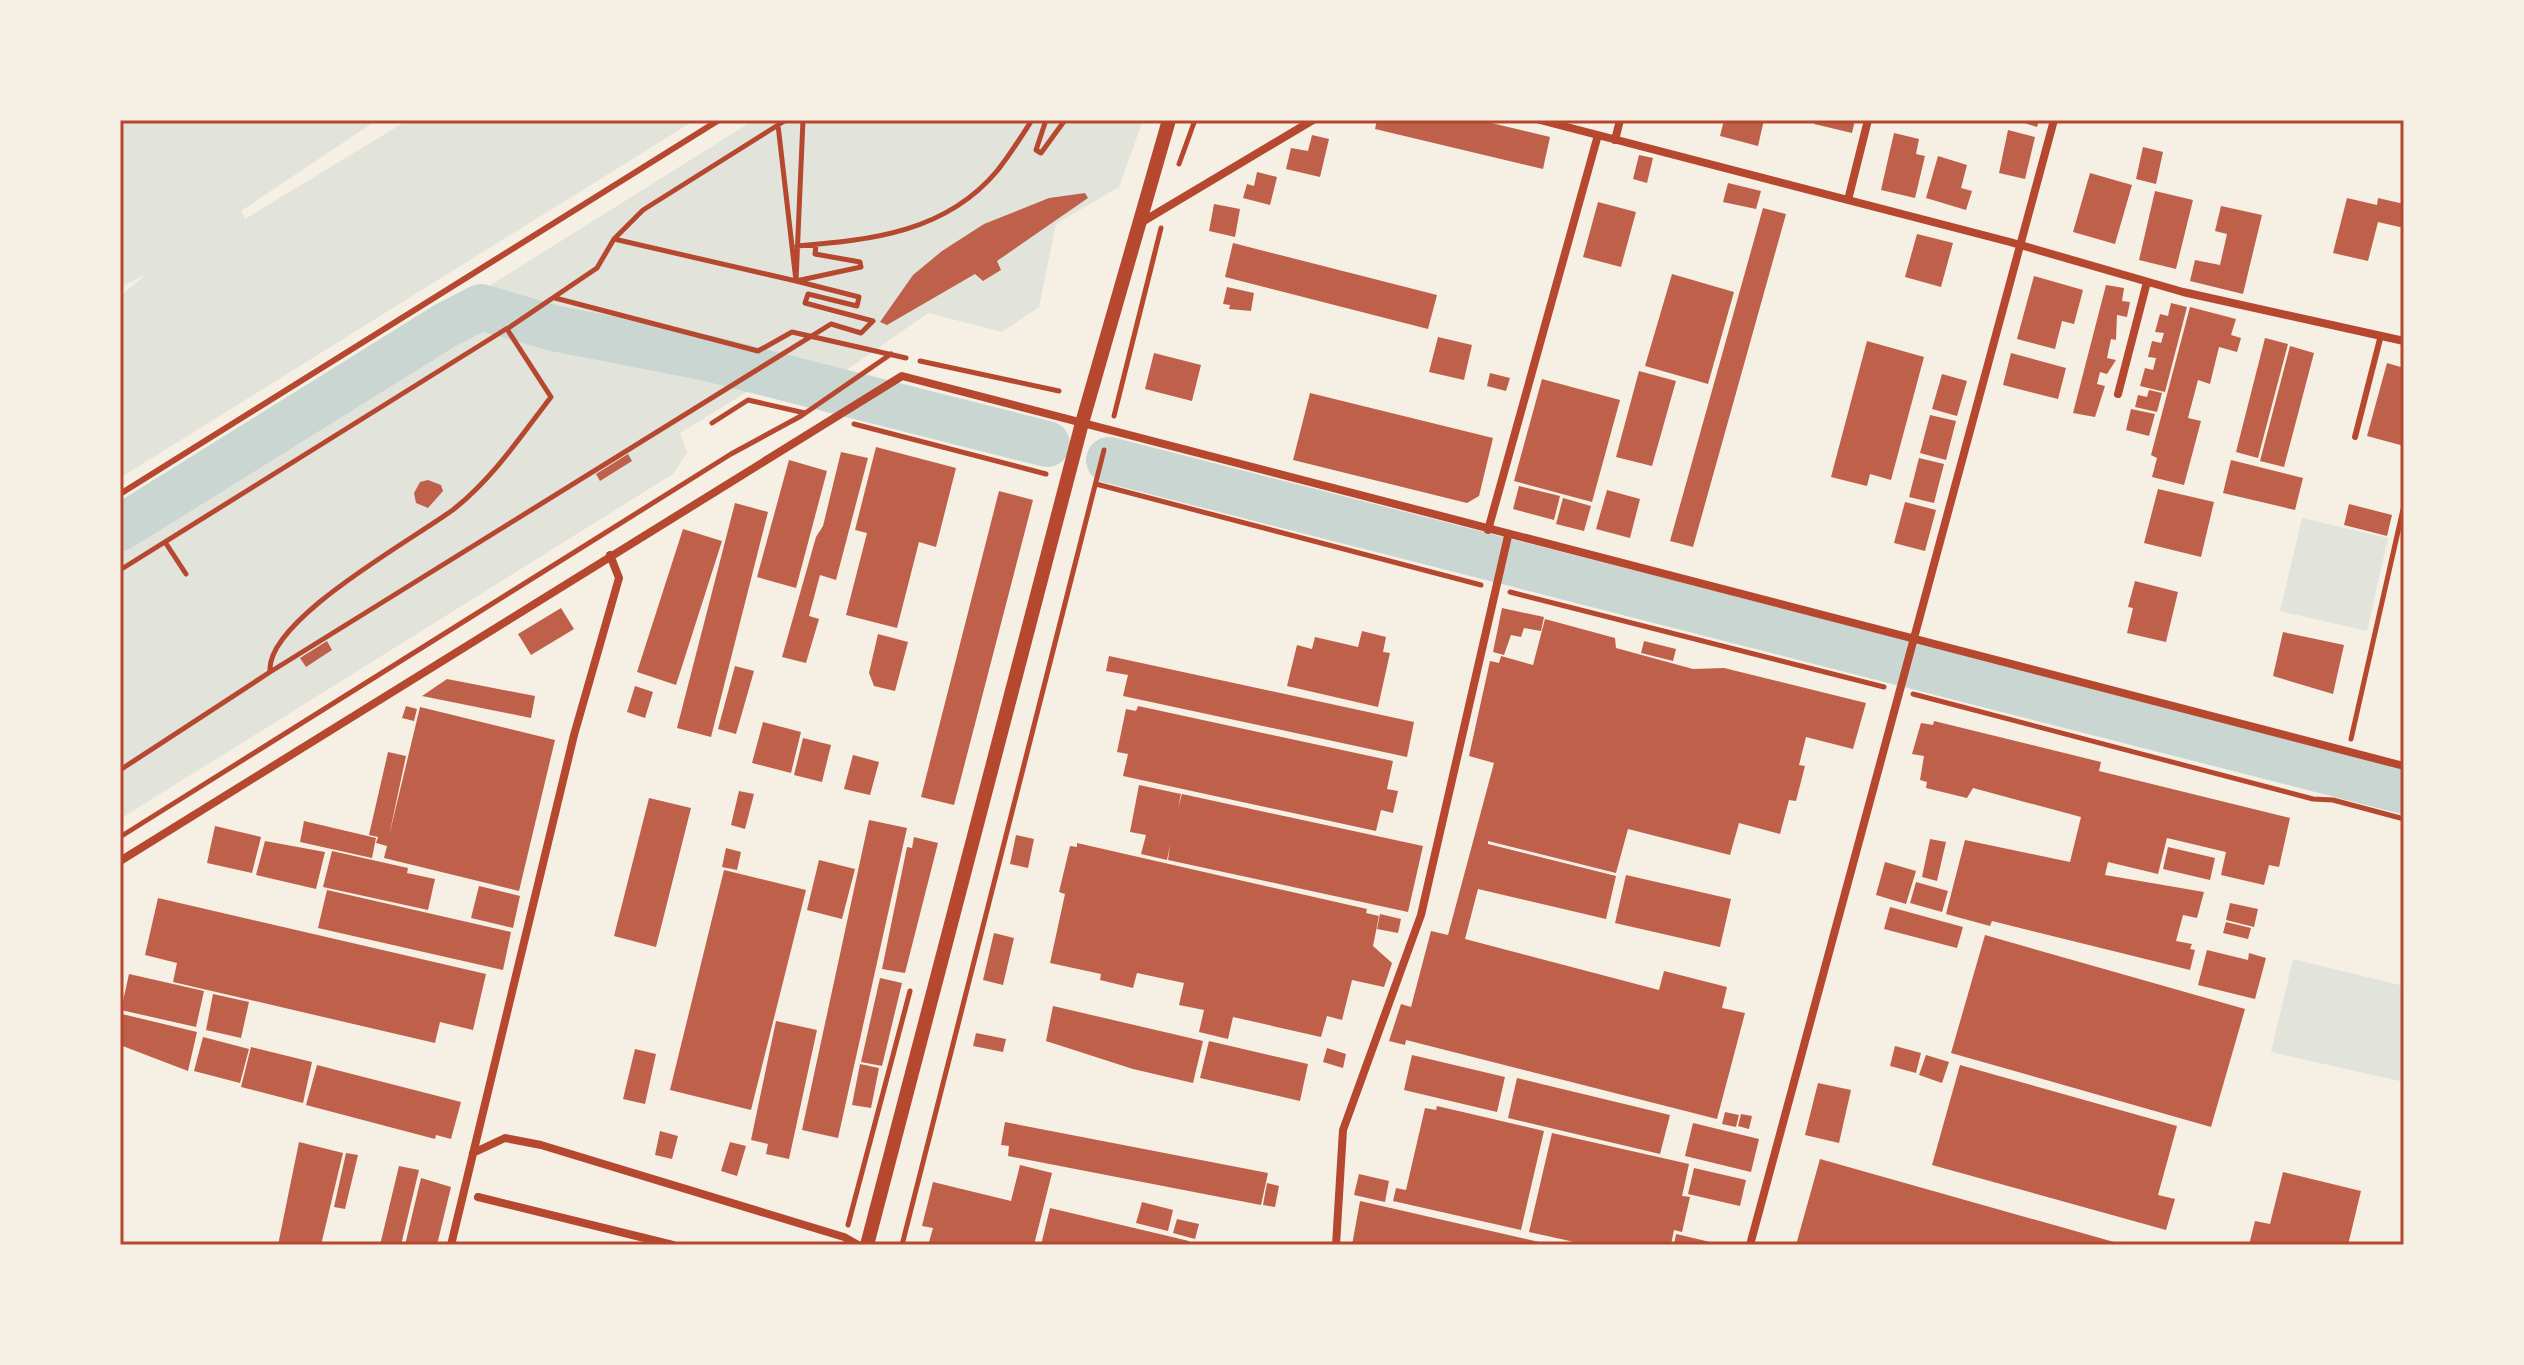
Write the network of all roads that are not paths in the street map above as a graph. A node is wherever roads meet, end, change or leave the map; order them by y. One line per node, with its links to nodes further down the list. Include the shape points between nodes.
1 (719, 120): 19 (lane)
2 (1169, 120): 11 (street)
3 (1313, 120): 11 (street)
4 (1540, 120): 8 (street)
5 (1620, 120): 9 (street)
6 (1868, 120): 10 (street)
7 (2054, 120): 12 (street)
8 (1598, 135): 9 (street); 20 (street)
9 (1615, 140): 10 (street)
10 (1848, 200): 12 (street)
11 (1136, 225): 17 (street)
12 (2019, 247): 13 (street); 23 (street)
13 (2147, 282): 14 (street); 16 (street)
14 (2381, 335): 15 (street); 18 (lane)
15 (2404, 341)
16 (2118, 394)
17 (1082, 423): 20 (street); 22 (street, via 902,376); 31 (street)
18 (2355, 437)
19 (120, 494)
20 (1488, 530): 21 (street)
21 (1508, 536): 23 (street); 32 (street, via 1421,915 1343,1130)
22 (610, 555): 25 (street); 26 (street, via 619,578 574,735)
23 (1914, 640): 24 (street); 33 (street)
24 (2404, 766)
25 (120, 861)
26 (473, 1153): 28 (street); 30 (street, via 505,1138 541,1145)
27 (478, 1197): 29 (street)
28 (451, 1245)
29 (673, 1245)
30 (858, 1245)
31 (867, 1245)
32 (1336, 1245)
33 (1750, 1245)

